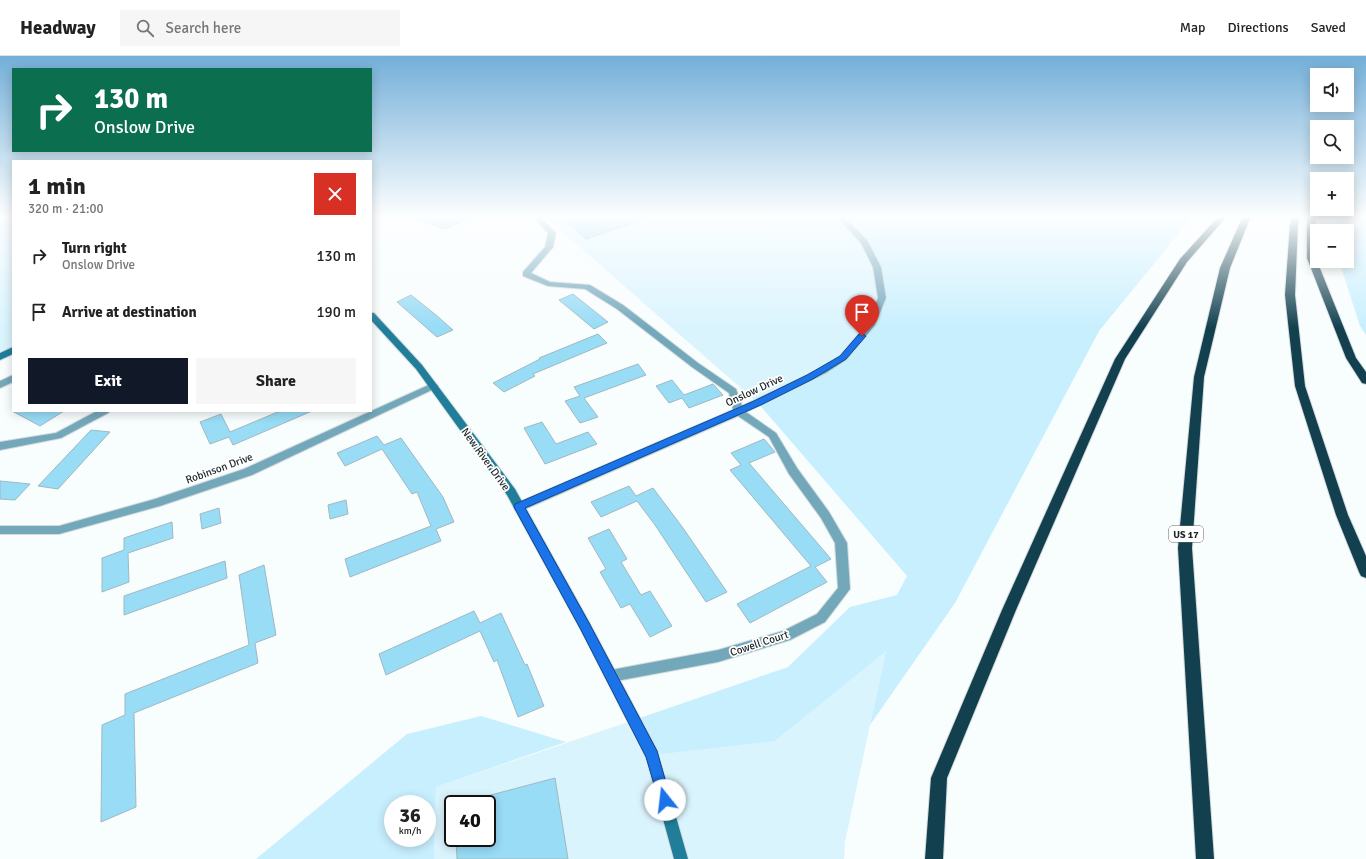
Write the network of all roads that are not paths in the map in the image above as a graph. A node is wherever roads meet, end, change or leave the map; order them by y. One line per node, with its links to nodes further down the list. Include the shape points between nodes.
1 (543, 253): 14 (street, via 526,274 548,284 587,287 620,307 733,391)
2 (870, 253): 14 (street, Onslow Drive, via 877,267 882,298 871,325 843,358 810,377)
3 (1190, 253): 22 (highway, via 1120,359 1009,610 939,778)
4 (1231, 253): 23 (highway, US 17, via 1225,268 1199,377 1185,548)
5 (1292, 253): 19 (highway, via 1290,295 1300,386 1342,515)
6 (1312, 253): 11 (highway, via 1351,358)
7 (372, 316): 13 (street, New River Drive)
8 (12, 351): 9 (street)
9 (0, 357)
10 (12, 379): 12 (street)
11 (1366, 380)
12 (0, 385)
13 (433, 386): 17 (street, New River Drive, via 511,492); 18 (street, Robinson Drive, via 248,472 156,503 59,530)
14 (738, 411): 17 (street, Onslow Drive); 20 (street, Cowell Court, via 773,435 793,471 825,515 841,543 844,589 821,618 786,636 718,656)
15 (103, 412): 16 (street, via 58,436)
16 (0, 446)
17 (519, 507): 20 (street, New River Drive)
18 (0, 530)
19 (1366, 572)
20 (611, 676): 21 (street, New River Drive, via 652,755)
21 (681, 859)
22 (934, 859)
23 (1204, 859)

